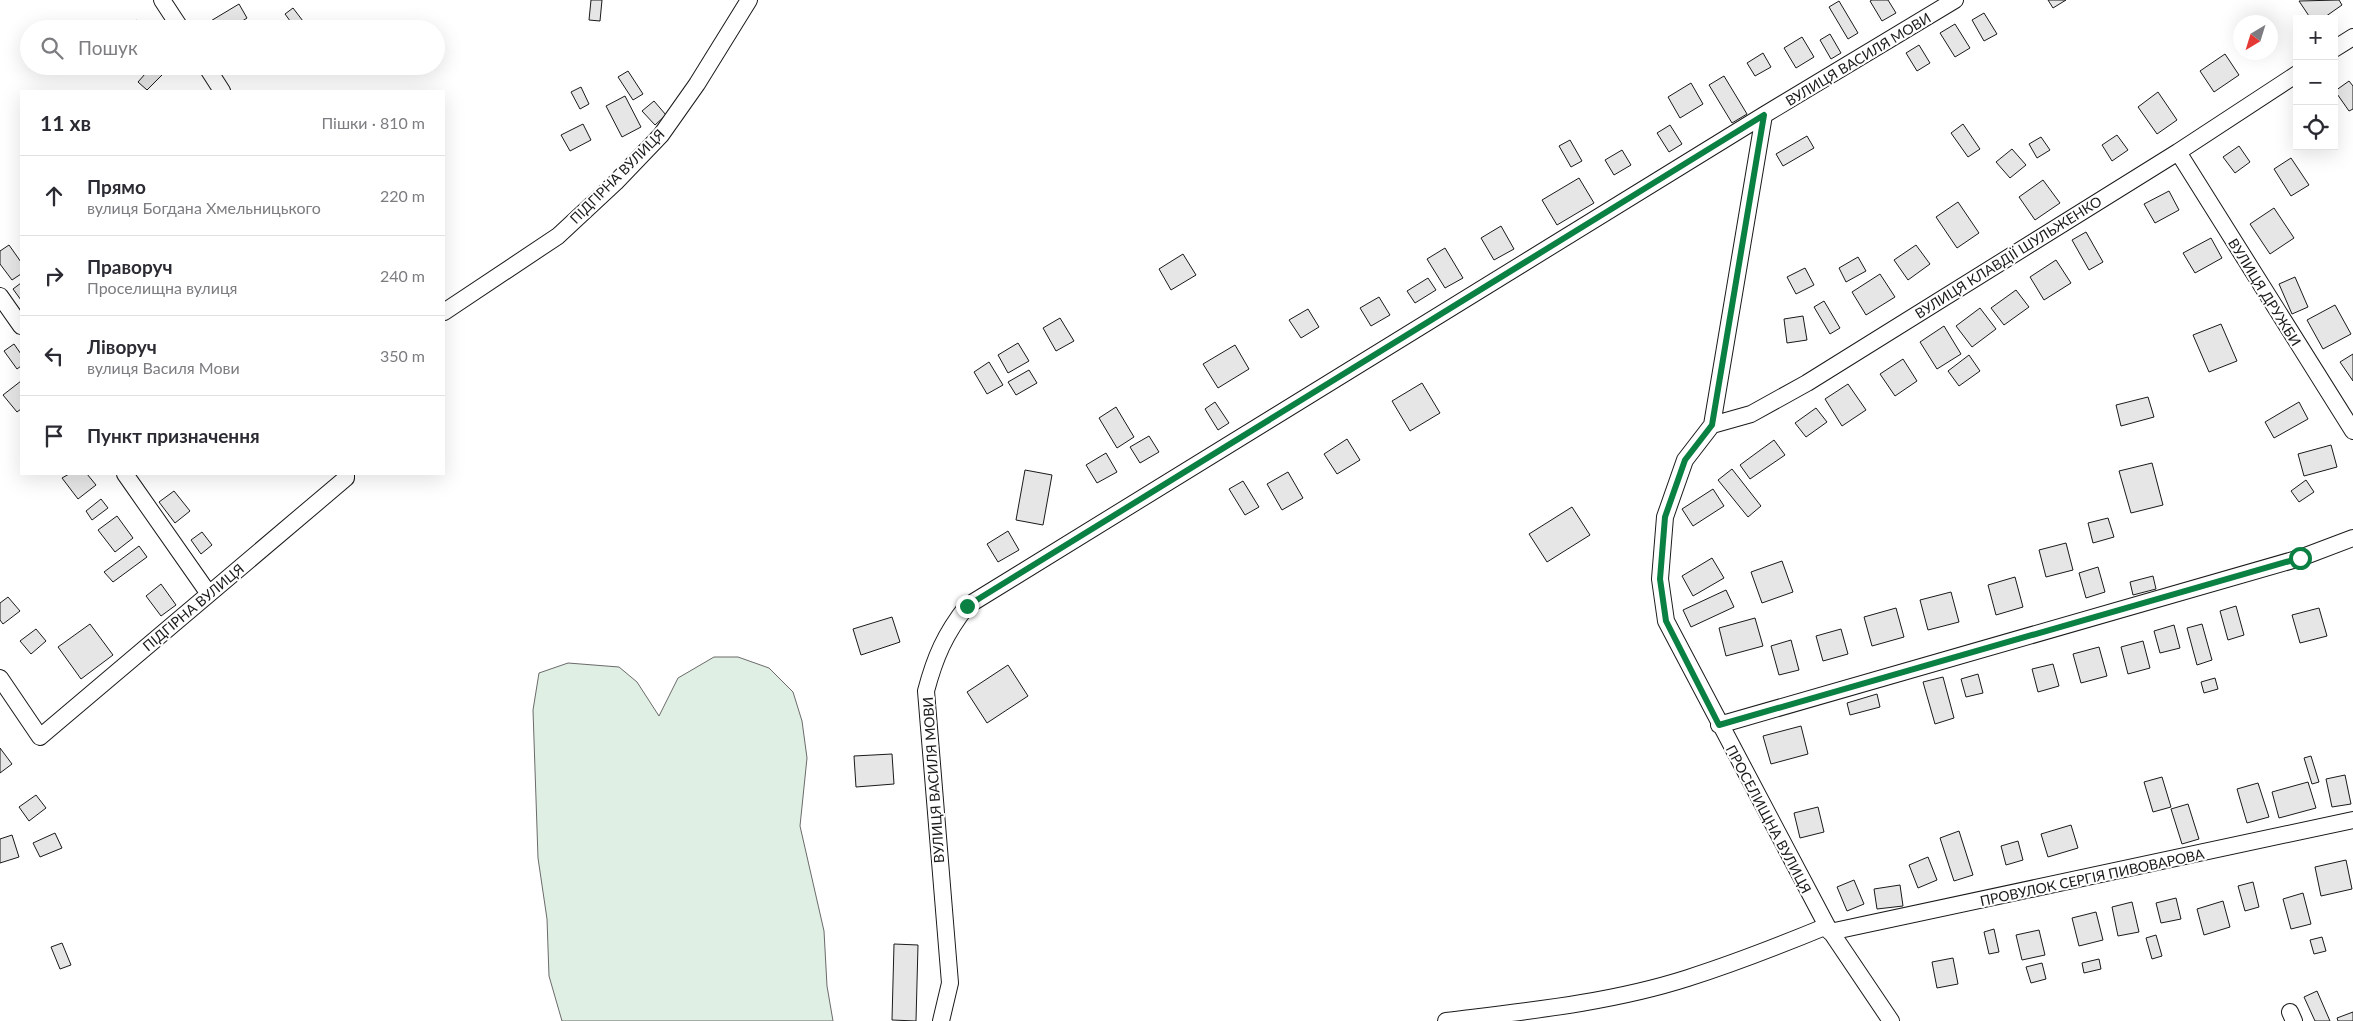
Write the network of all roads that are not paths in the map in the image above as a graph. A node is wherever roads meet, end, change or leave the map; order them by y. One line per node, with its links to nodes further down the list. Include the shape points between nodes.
1 (162, 0): 4 (street)
2 (749, 0): 13 (street, ПІДГІРНА ВУЛИЦЯ, via 698,84 661,135 616,182 558,236)
3 (1955, 0): 10 (street, ВУЛИЦЯ ВАСИЛЯ МОВИ)
4 (175, 20)
5 (2353, 37): 6 (street)
6 (2338, 46)
7 (212, 75): 9 (street)
8 (2293, 77): 11 (street, ВУЛИЦЯ КЛАВДІЇ ШУЛЬЖЕНКО)
9 (221, 90)
10 (1764, 115): 15 (street, ПРОСЕЛИЩНА ВУЛИЦЯ); 25 (street, ВУЛИЦЯ ВАСИЛЯ МОВИ, via 967,606 949,629 935,659 926,691 950,983)
11 (2178, 152): 15 (street, ВУЛИЦЯ КЛАВДІЇ ШУЛЬЖЕНКО, via 1806,383 1751,414); 16 (street, ВУЛИЦЯ ДРУЖБИ)
12 (0, 296): 14 (street)
13 (445, 311)
14 (20, 325)
15 (1712, 425): 22 (street, ПРОСЕЛИЩНА ВУЛИЦЯ, via 1685,460 1665,517 1660,579 1666,621)
16 (2353, 431)
17 (126, 475): 20 (street)
18 (346, 476): 20 (street, ПІДГІРНА ВУЛИЦЯ)
19 (2353, 538): 22 (street, via 2300,558)
20 (209, 594): 21 (street, ПІДГІРНА ВУЛИЦЯ, via 40,737)
21 (0, 678)
22 (1719, 725): 24 (street, ПРОСЕЛИЩНА ВУЛИЦЯ)
23 (2353, 820): 24 (street, ПРОВУЛОК СЕРГІЯ ПИВОВАРОВА)
24 (1829, 929): 26 (street, ПРОВУЛОК СЕРГІЯ ПИВОВАРОВА, via 1688,978 1643,990 1572,1004); 27 (street, ПРОСЕЛИЩНА ВУЛИЦЯ)
25 (941, 1021)
26 (1446, 1021)
27 (1891, 1021)

